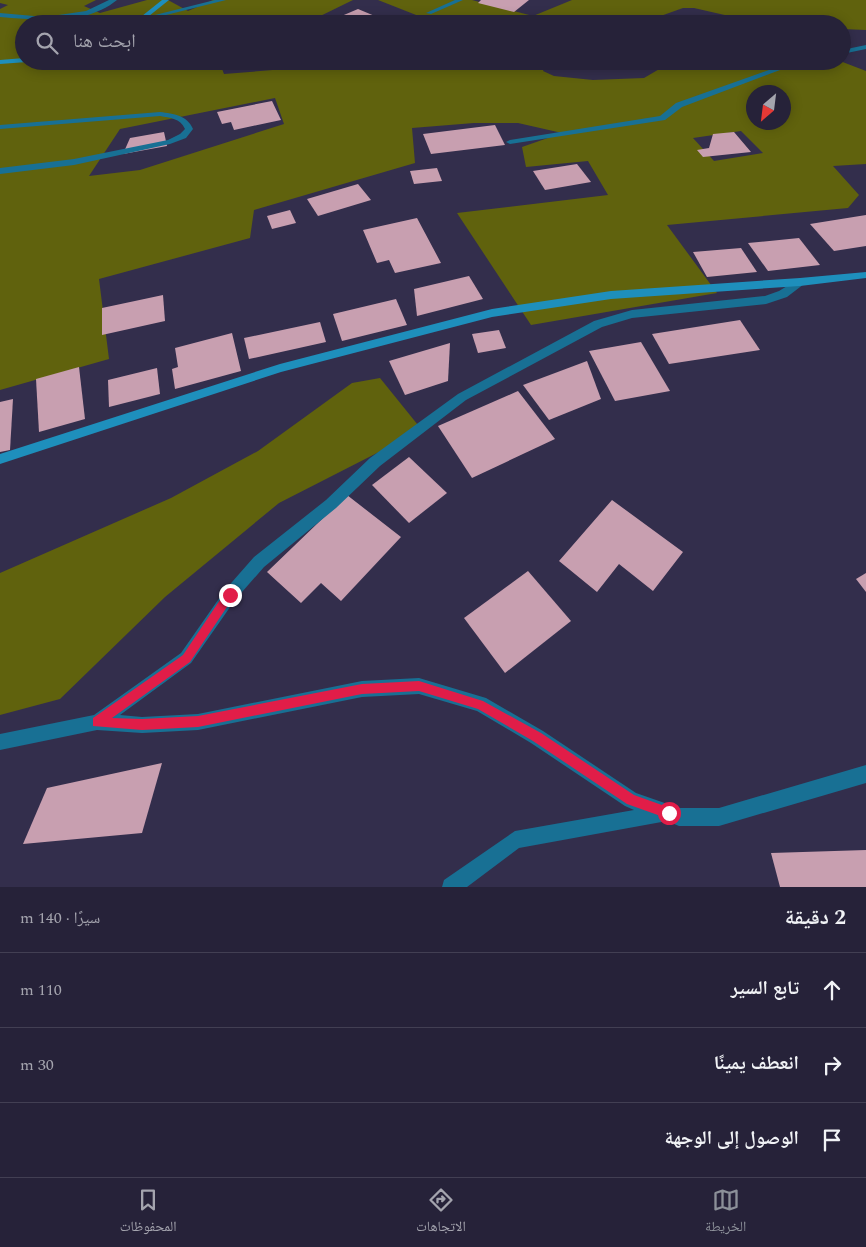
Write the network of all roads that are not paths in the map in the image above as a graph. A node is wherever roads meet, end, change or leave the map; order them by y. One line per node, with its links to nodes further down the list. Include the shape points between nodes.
1 (114, 0): 7 (street, via 88,13)
2 (166, 0): 8 (main road)
3 (223, 0): 9 (street)
4 (460, 0): 5 (street)
5 (429, 13)
6 (0, 15): 10 (street)
7 (75, 15)
8 (147, 15)
9 (159, 15)
10 (15, 16)
11 (866, 47): 12 (street)
12 (851, 50)
13 (15, 61): 14 (main road)
14 (0, 62)
15 (777, 70): 17 (street, via 679,105 662,118)
16 (0, 127): 18 (street, via 160,114 175,116 186,122 189,129 170,142 74,162)
17 (510, 142)
18 (0, 171)
19 (866, 275): 20 (main road)
20 (800, 282): 21 (main road, via 612,296 492,313 280,368); 22 (street, via 783,294 766,300 632,314 598,324 462,397 375,462 259,562 230,595 186,658)
21 (0, 460)
22 (97, 722): 23 (street); 25 (street, via 142,725 198,722 362,689 419,686 480,704 537,737 631,800)
23 (0, 742)
24 (866, 774): 25 (street, via 719,816 679,817)
25 (669, 813): 26 (street, via 515,840)
26 (451, 887)

